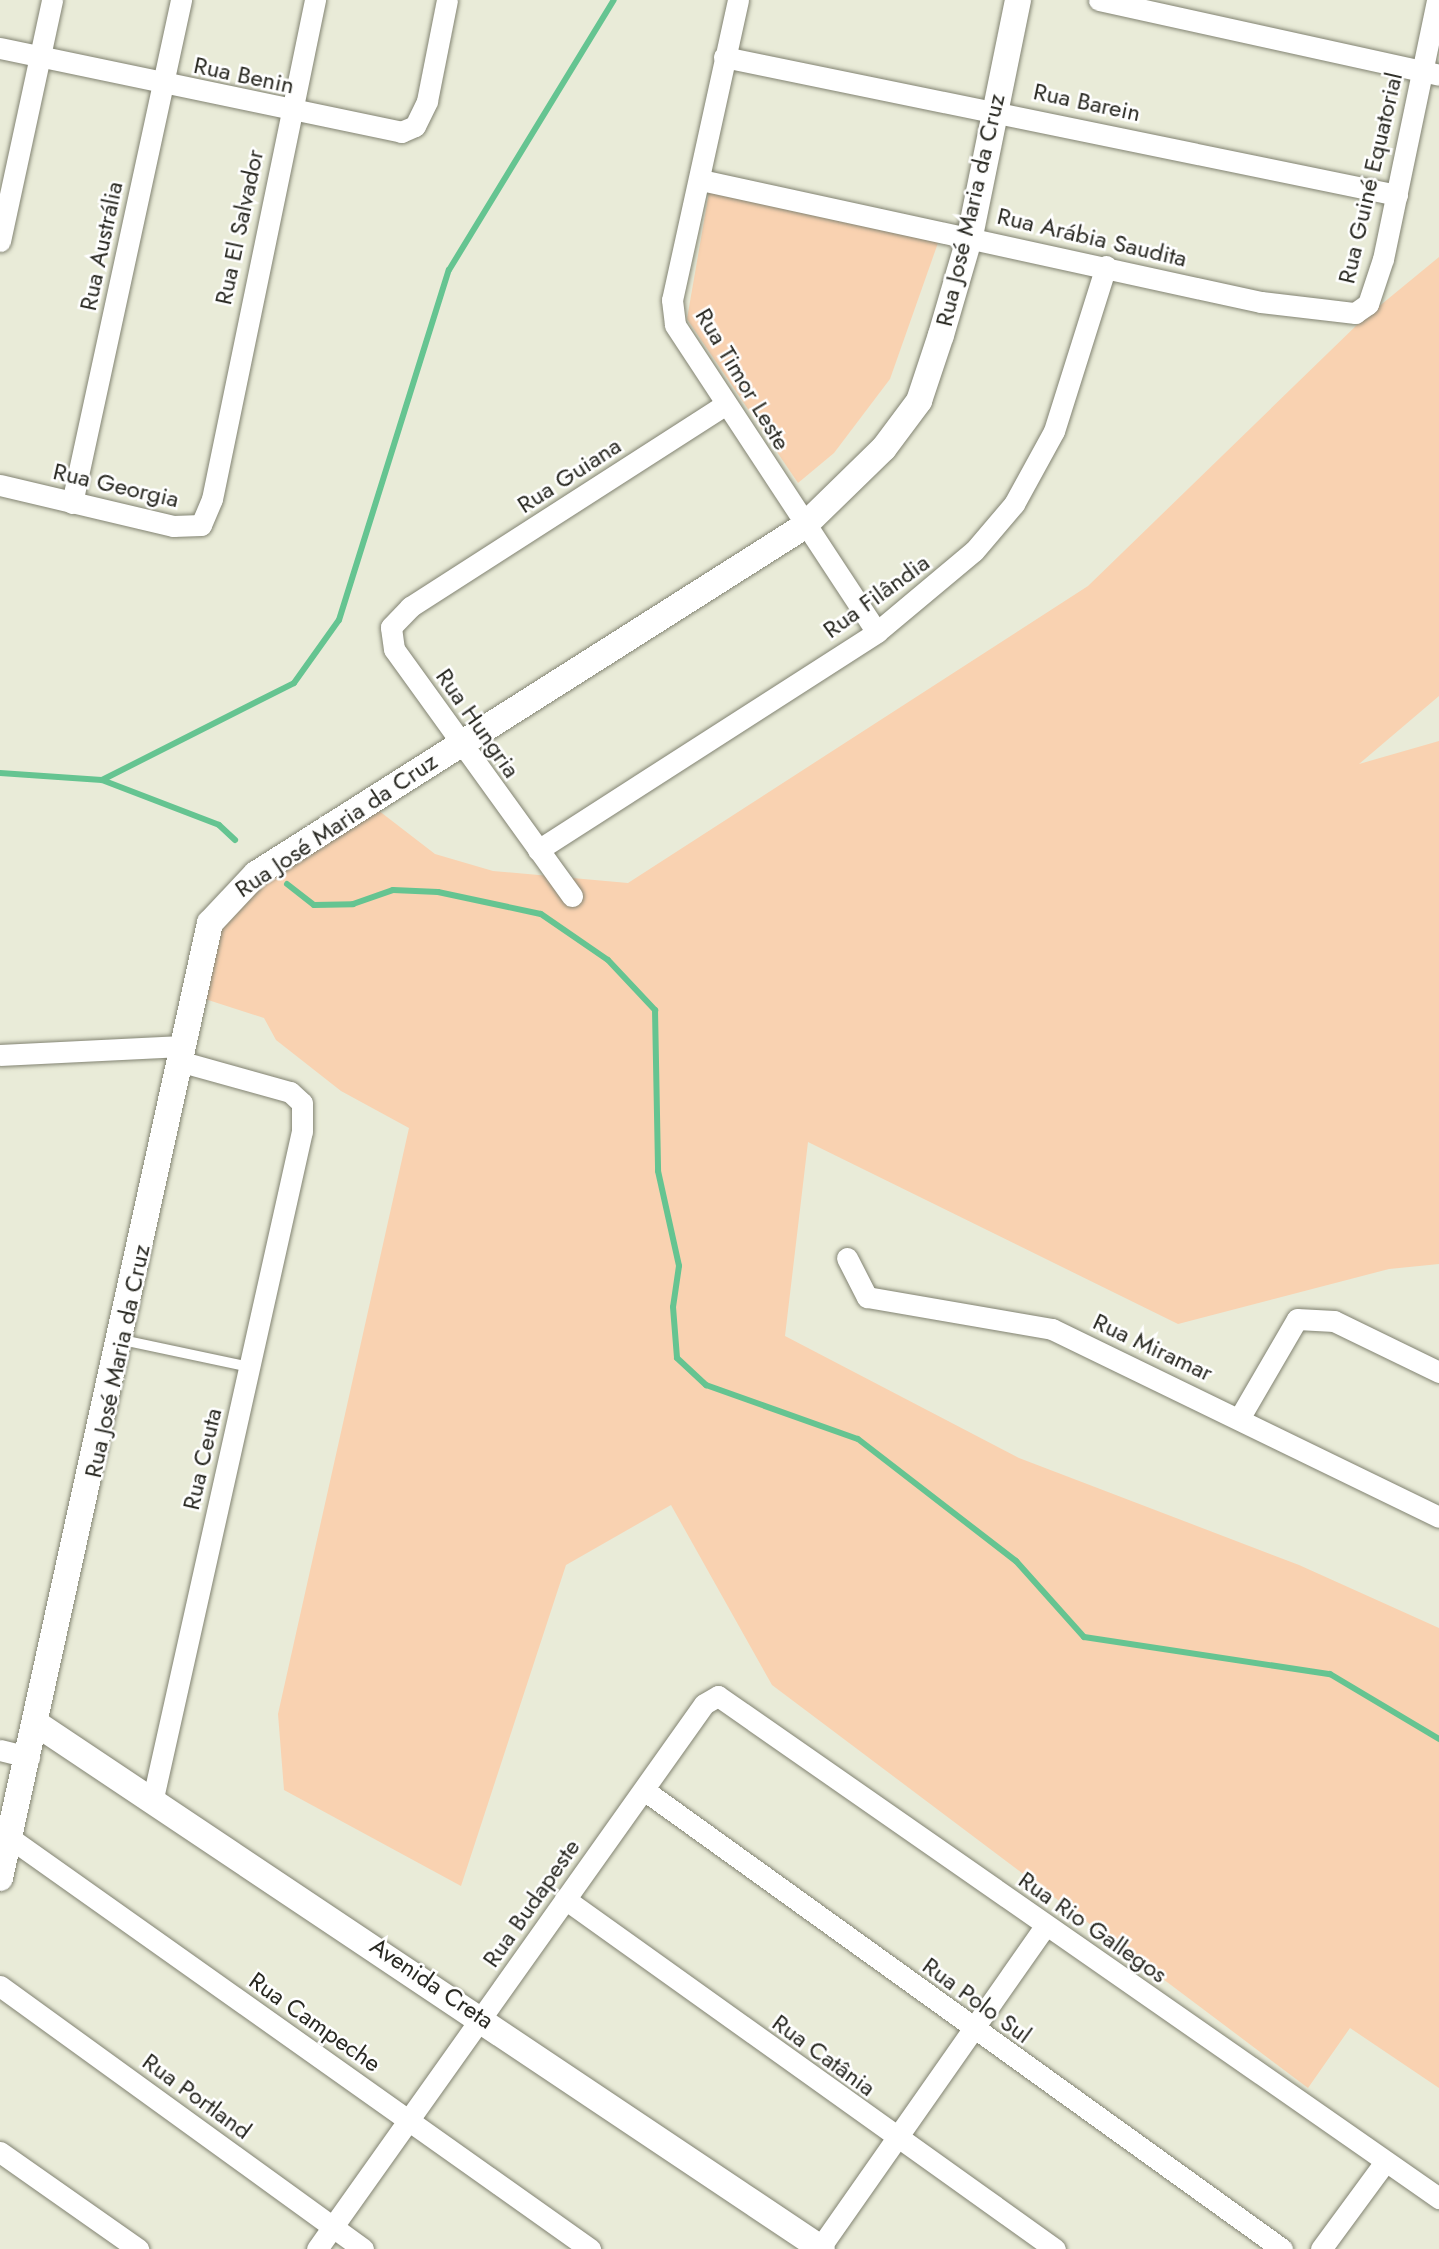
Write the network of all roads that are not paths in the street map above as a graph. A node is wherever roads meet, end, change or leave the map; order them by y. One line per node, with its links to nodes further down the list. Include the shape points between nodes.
1 (52, 0): 10 (street)
2 (180, 0): 13 (street, Rua Austrália)
3 (315, 0): 15 (street, Rua El Salvador)
4 (447, 0): 15 (street, Rua Benin, via 415,126 401,132)
5 (738, 0): 11 (street, Rua Timor Leste)
6 (1018, 0): 14 (street, Rua José Maria da Cruz)
7 (1099, 0): 12 (street)
8 (1437, 0): 12 (street, Rua Guiné Equatorial)
9 (0, 48): 10 (street, Rua Benin)
10 (40, 57): 13 (street, Rua Benin); 19 (street)
11 (724, 57): 14 (street, Rua Barein); 16 (street, Rua Timor Leste)
12 (1430, 73): 17 (street, Rua Guiné Equatorial)
13 (163, 85): 15 (street, Rua Benin); 25 (street, Rua Austrália)
14 (995, 109): 17 (street, Rua Barein); 18 (street, Rua José Maria da Cruz)
15 (290, 112): 23 (street, Rua El Salvador)
16 (701, 180): 18 (street, Rua Arábia Saudita); 22 (street, Rua Timor Leste, via 672,300 675,325)
17 (1397, 195): 21 (street, Rua Guiné Equatorial, via 1368,304 1343,315)
18 (970, 236): 20 (street, Rua Arábia Saudita); 26 (street, Rua José Maria da Cruz, via 919,401 884,448)
19 (0, 241)
20 (1106, 266): 21 (street, Rua Arábia Saudita); 28 (street, Rua Filândia, via 1063,407 1014,504 941,584)
21 (1307, 311)
22 (725, 405): 26 (street, Rua Timor Leste); 27 (street, Rua Guiana)
23 (216, 466): 25 (street, Rua Georgia, via 206,515 190,528)
24 (0, 485): 25 (street, Rua Georgia)
25 (72, 503)
26 (803, 527): 28 (street, Rua Timor Leste); 29 (street, Rua José Maria da Cruz)
27 (440, 589): 29 (street, Rua Hungria, via 410,607 389,635)
28 (877, 632): 30 (street, Rua Filândia)
29 (458, 743): 30 (street, Rua Hungria); 32 (street, Rua José Maria da Cruz, via 256,874 222,906 203,942)
30 (538, 850): 31 (street, Rua Hungria)
31 (572, 896)
32 (181, 1053): 33 (street); 35 (street, Rua José Maria da Cruz); 36 (street, Rua Ceuta, via 290,1092 302,1104 302,1131)
33 (0, 1055)
34 (847, 1258): 38 (street, Rua Miramar, via 867,1297 1052,1329)
35 (122, 1340): 36 (lane); 41 (street, Rua José Maria da Cruz)
36 (250, 1367): 45 (street, Rua Ceuta)
37 (1439, 1372): 38 (street, via 1334,1321 1297,1319)
38 (1240, 1417): 39 (street, Rua Miramar)
39 (1439, 1517)
40 (718, 1696): 44 (street, Rua Budapeste, via 704,1704); 49 (street, Rua Rio Gallegos)
41 (37, 1724): 43 (street, Rua José Maria da Cruz); 45 (street, Avenida Creta)
42 (0, 1750): 43 (street)
43 (29, 1756): 46 (street, Rua José Maria da Cruz)
44 (644, 1790): 48 (street, Rua Budapeste); 52 (street, Rua Polo Sul)
45 (153, 1798): 51 (street, Avenida Creta)
46 (10, 1838): 47 (street, Rua José Maria da Cruz); 53 (street, Rua Campeche)
47 (0, 1878)
48 (565, 1899): 51 (street, Rua Budapeste); 54 (street, Rua Catânia)
49 (1045, 1926): 52 (street); 56 (street, Rua Rio Gallegos)
50 (0, 1986): 60 (street, Rua Portland)
51 (482, 2017): 53 (street, Rua Budapeste); 65 (street, Avenida Creta)
52 (971, 2028): 54 (street); 67 (street, Rua Polo Sul)
53 (407, 2119): 60 (street, Rua Budapeste); 64 (street, Rua Campeche)
54 (894, 2137): 65 (street); 66 (street, Rua Catânia)
55 (0, 2152): 61 (street)
56 (1385, 2162): 57 (street, Rua Rio Gallegos); 68 (street)
57 (1415, 2180): 58 (street); 59 (street, Rua Rio Gallegos)
58 (1439, 2186)
59 (1439, 2198)
60 (332, 2226): 62 (street, Rua Budapeste); 63 (street, Rua Portland)
61 (138, 2249)
62 (317, 2249)
63 (363, 2249)
64 (590, 2249)
65 (820, 2249)
66 (1055, 2249)
67 (1282, 2249)
68 (1321, 2249)

